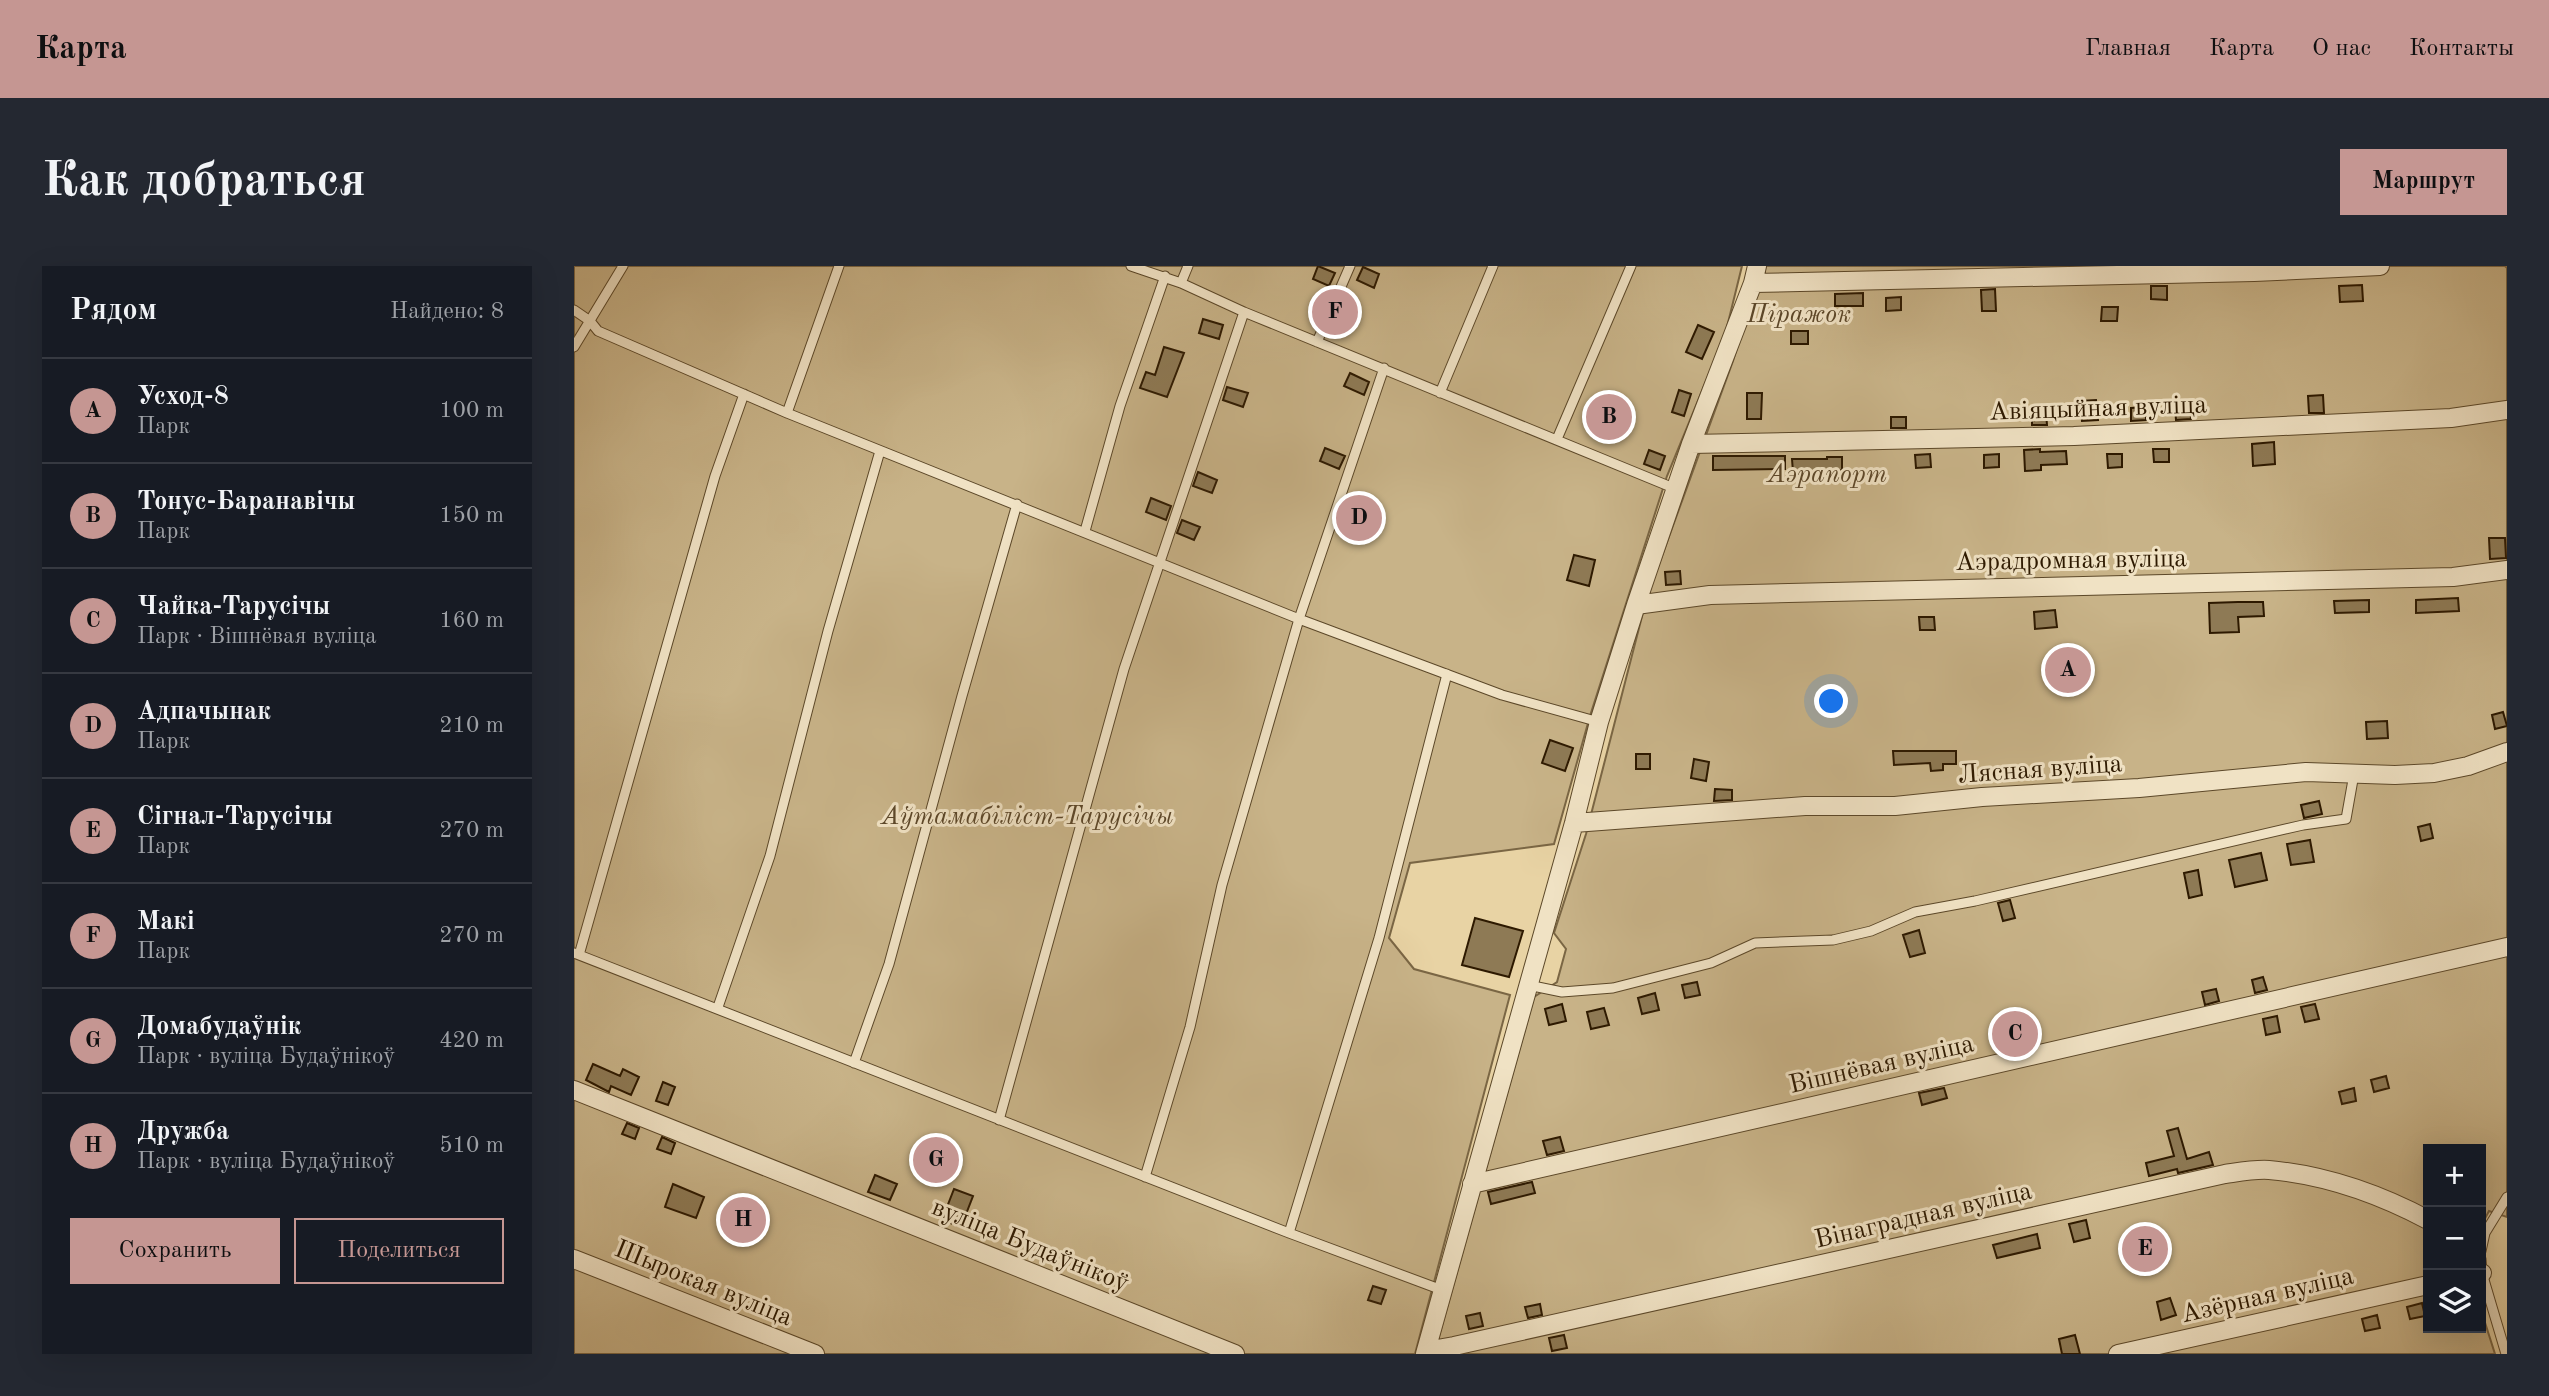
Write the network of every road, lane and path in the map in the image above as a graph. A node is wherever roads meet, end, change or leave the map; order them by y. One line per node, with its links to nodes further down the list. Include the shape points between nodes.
1 (623, 266): 14 (lane)
2 (839, 266): 21 (lane)
3 (1131, 266): 10 (lane)
4 (1188, 266): 11 (lane)
5 (1350, 266): 15 (lane)
6 (1493, 266): 18 (lane)
7 (1632, 266): 22 (lane)
8 (2379, 266): 9 (street, via 2254,272)
9 (1755, 274): 23 (street)
10 (1165, 276): 11 (lane); 27 (lane, via 1120,406)
11 (1181, 283): 13 (lane)
12 (574, 310): 14 (lane)
13 (1244, 312): 15 (lane); 28 (lane)
14 (590, 321): 16 (lane); 19 (lane, via 598,331)
15 (1317, 342): 17 (lane)
16 (574, 346)
17 (1384, 368): 18 (lane); 31 (lane)
18 (1440, 393): 22 (lane)
19 (744, 394): 21 (lane); 38 (lane, via 715,476)
20 (2507, 410): 23 (street, Авіяцыйная вуліца, via 2451,418 2074,436)
21 (787, 413): 24 (lane)
22 (1557, 439): 25 (lane)
23 (1691, 444): 25 (street)
24 (880, 451): 26 (lane); 40 (lane, via 771,856)
25 (1676, 489): 30 (street)
26 (1017, 504): 27 (lane); 41 (lane, via 889,964)
27 (1084, 531): 28 (lane)
28 (1160, 562): 31 (lane); 43 (lane, via 1124,669)
29 (2507, 570): 30 (street, Аэрадромная вуліца, via 2453,577 1710,595)
30 (1636, 605): 33 (street)
31 (1299, 619): 32 (lane); 44 (lane)
32 (1447, 674): 33 (lane); 49 (lane, via 1379,938)
33 (1599, 722): 36 (street)
34 (2507, 752): 35 (street, Лясная вуліца, via 2434,773)
35 (2354, 774): 36 (street, Лясная вуліца, via 2306,772 1895,806 1805,806); 39 (lane, via 2346,819 1915,912 1871,931 1833,940 1755,943 1711,963 1613,988 1562,992)
36 (1574, 823): 39 (street)
37 (2507, 947): 45 (street, Вішнёвая вуліца)
38 (576, 954): 40 (lane)
39 (1527, 985): 45 (street)
40 (718, 1007): 41 (lane)
41 (855, 1063): 43 (lane)
42 (574, 1090): 56 (street, вуліца Будаўнікоў)
43 (999, 1120): 44 (lane)
44 (1145, 1177): 49 (lane)
45 (1472, 1184): 53 (street)
46 (2507, 1197): 48 (lane)
47 (2423, 1217): 54 (street, Вінаградная вуліца, via 2343,1184 2266,1170 2225,1174)
48 (2486, 1231)
49 (1289, 1233): 53 (lane)
50 (574, 1259): 55 (street, Шырокая вуліца)
51 (2482, 1270): 58 (lane)
52 (2423, 1286): 57 (street, Азёрная вуліца)
53 (1442, 1290): 54 (street)
54 (1425, 1352)
55 (815, 1354)
56 (1235, 1354)
57 (2118, 1354)
58 (2506, 1354)

